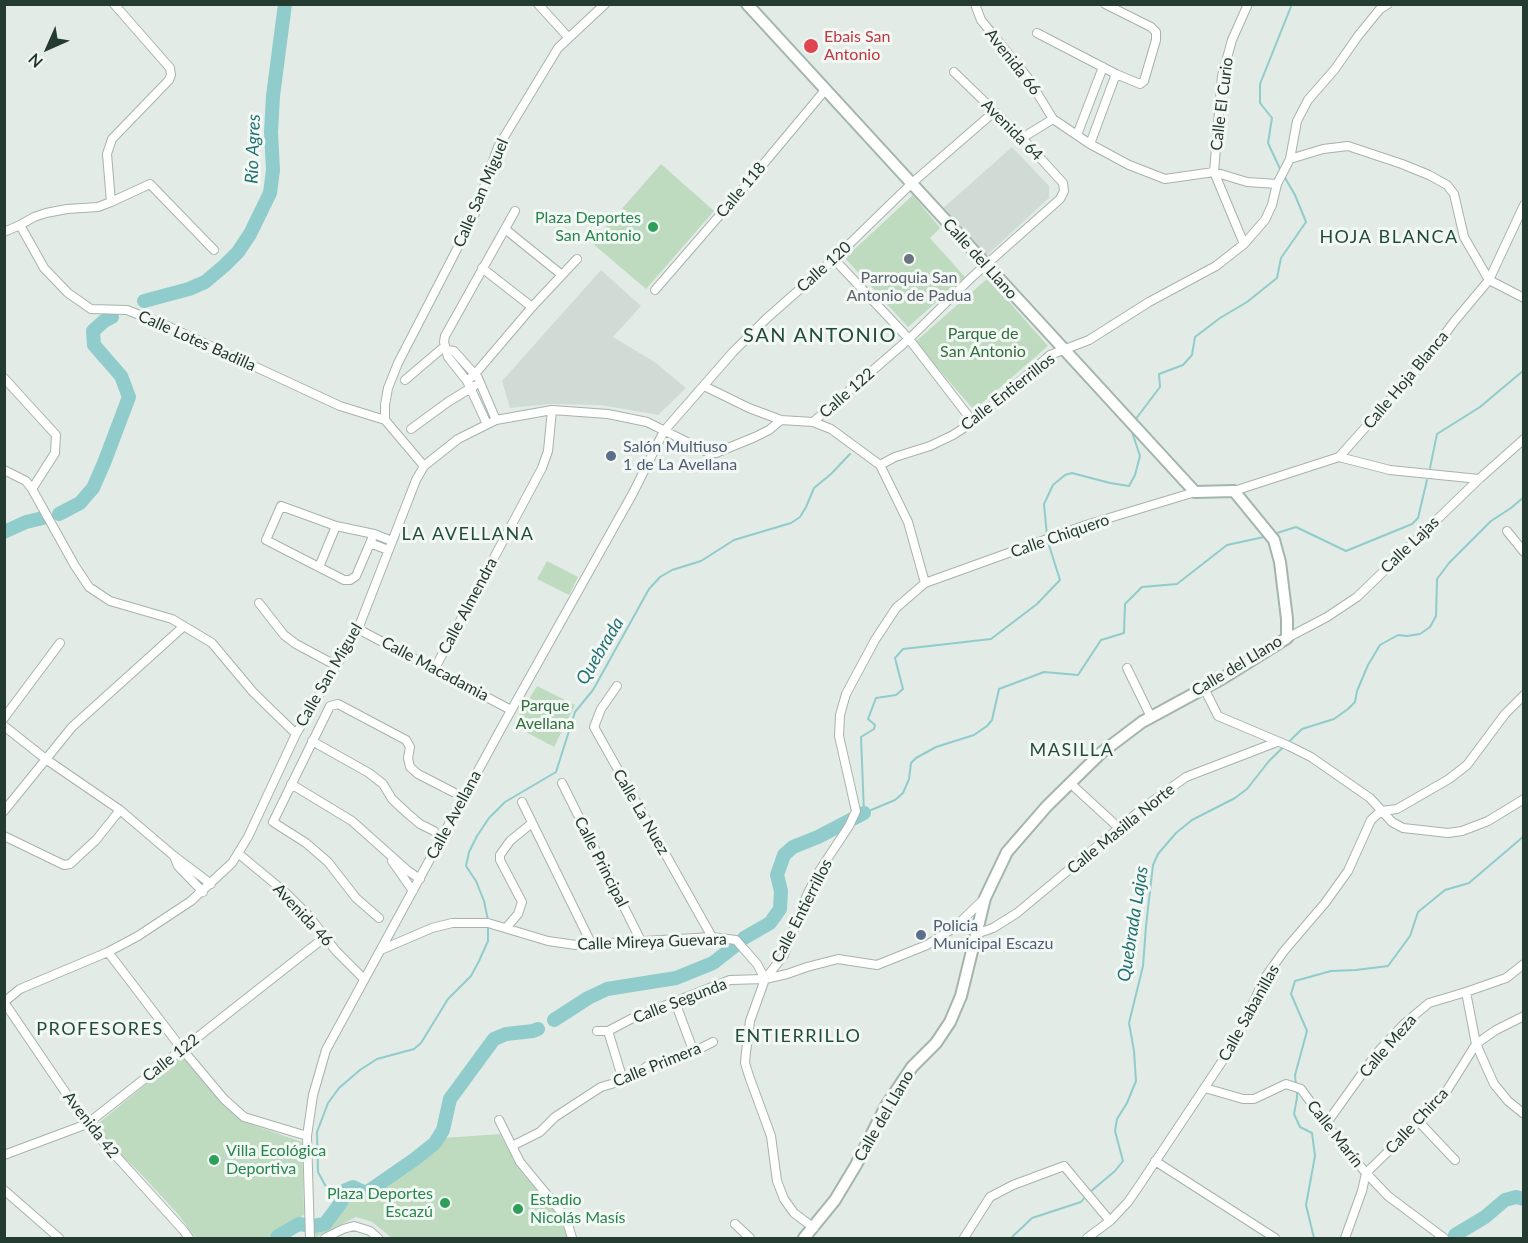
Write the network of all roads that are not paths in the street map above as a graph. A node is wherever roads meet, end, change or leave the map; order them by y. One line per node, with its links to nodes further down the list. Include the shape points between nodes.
1 (114, 4): 25 (street, via 170,68 171,75 108,146)
2 (538, 4): 10 (street)
3 (605, 4): 10 (street, Calle San Miguel)
4 (747, 4): 14 (main road, Calle del Llano)
5 (975, 4): 16 (street, Avenida 66, via 981,20 1028,78)
6 (1105, 4): 13 (street, via 1151,27 1157,35 1143,83)
7 (1248, 4): 21 (street, Calle El Curio, via 1222,76)
8 (1388, 4): 20 (street, Calle Entierrillos, via 1308,100 1297,121)
9 (1037, 33): 11 (street)
10 (568, 37): 52 (street, Calle San Miguel, via 498,147 470,224 398,363 388,388)
11 (1103, 67): 13 (street); 17 (street)
12 (954, 72): 15 (street, Avenida 64)
13 (1116, 74): 19 (street)
14 (826, 89): 23 (main road, Calle del Llano); 39 (street, Calle 118)
15 (994, 112): 18 (street, Avenida 64); 23 (street, Calle 120)
16 (1053, 119): 17 (street, Calle El Curio); 18 (street)
17 (1077, 135): 19 (street, Calle El Curio)
18 (1022, 138): 24 (street, Avenida 64, via 1063,183)
19 (1090, 144): 21 (street, Calle El Curio, via 1165,179)
20 (1289, 161): 22 (street, Calle Entierrillos); 38 (street, via 1323,149 1348,146 1402,164 1447,185 1454,194 1464,237)
21 (1214, 172): 22 (street, via 1246,182); 31 (street)
22 (1278, 181): 31 (street, Calle Entierrillos, via 1265,220)
23 (912, 183): 34 (street, Calle 120); 35 (main road, Calle del Llano)
24 (1064, 191): 35 (street, Calle 122, via 1060,199)
25 (111, 202): 28 (street, via 34,216); 32 (street, via 150,184)
26 (1524, 205): 38 (street, Calle Hoja Blanca)
27 (515, 211): 29 (street)
28 (20, 225): 30 (street); 52 (street, Calle Lotes Badilla, via 44,268 68,293 91,309 127,310 340,406)
29 (505, 229): 36 (street); 37 (street)
30 (4, 232)
31 (1244, 244): 44 (street, Calle Entierrillos, via 1216,266 1089,340)
32 (214, 250)
33 (577, 259): 37 (street)
34 (834, 259): 42 (street); 50 (street, Calle 120, via 766,319)
35 (986, 264): 42 (street, Calle 122); 44 (main road, Calle del Llano)
36 (482, 268): 41 (street); 43 (street, via 445,336)
37 (562, 275): 41 (street)
38 (1489, 280): 40 (street); 61 (street, Calle Hoja Blanca, via 1430,356)
39 (655, 290)
40 (1524, 298)
41 (532, 307): 45 (street)
42 (909, 339): 55 (street, Calle 122); 56 (street)
43 (446, 348): 45 (street, via 454,351); 47 (street); 49 (street)
44 (1064, 350): 56 (street, Calle Entierrillos, via 1050,355); 68 (main road, Calle del Llano)
45 (475, 374): 48 (street); 49 (street)
46 (4, 378): 66 (street, via 56,435 55,453)
47 (405, 380)
48 (480, 382): 49 (street, via 476,386); 53 (street)
49 (468, 384): 57 (street); 58 (street)
50 (704, 386): 54 (street); 59 (street, Calle 120)
51 (552, 410): 53 (street); 59 (street, via 608,414 646,422); 84 (street, Calle Almendra, via 548,451 542,468)
52 (384, 420): 63 (street)
53 (496, 420): 57 (street)
54 (781, 420): 55 (street); 59 (street, via 769,430 716,453)
55 (813, 422): 62 (street, via 831,429)
56 (973, 422): 62 (street, Calle Entierrillos, via 930,446)
57 (487, 424): 63 (street, via 458,439)
58 (411, 429)
59 (664, 431): 89 (street, Calle Avellana)
60 (1524, 439): 65 (street, Calle Lajas)
61 (1339, 457): 65 (street, via 1390,470); 67 (street)
62 (880, 465): 77 (street, via 908,522)
63 (424, 466): 72 (street, Calle San Miguel)
64 (4, 470): 66 (street, via 26,481)
65 (1479, 479): 81 (street, Calle Lajas, via 1357,597)
66 (32, 489): 79 (street, via 89,587 110,601)
67 (1234, 491): 68 (main road); 81 (main road, Calle del Llano, via 1274,540 1280,562)
68 (1195, 492): 77 (street, Calle Chiquero, via 1066,532)
69 (336, 526): 71 (street); 76 (street); 76 (street, via 282,506 266,540)
70 (1507, 531): 75 (street)
71 (374, 534): 72 (street); 73 (street)
72 (392, 541): 74 (street, Calle San Miguel)
73 (370, 543): 74 (street); 76 (street, via 356,576 350,580)
74 (388, 550): 80 (street, Calle San Miguel)
75 (1524, 552)
76 (319, 567)
77 (925, 583): 129 (street, Calle Entierrillos, via 896,608 846,694 839,736 856,811 807,894 784,955)
78 (259, 603): 83 (street, via 284,635)
79 (184, 626): 93 (street, via 212,643); 96 (street, via 72,727)
80 (358, 629): 83 (street, Calle San Miguel); 84 (street, Calle Macadamia)
81 (1287, 638): 87 (main road, Calle del Llano)
82 (60, 643): 91 (street)
83 (337, 666): 93 (street, Calle San Miguel)
84 (435, 668): 89 (street, Calle Macadamia)
85 (1127, 668): 90 (street)
86 (616, 686): 122 (street, Calle La Nuez, via 594,727)
87 (1204, 687): 90 (main road, Calle del Llano); 95 (street, via 1218,716)
88 (1524, 695): 105 (street, via 1467,765 1397,809)
89 (511, 710): 113 (street, Calle Avellana)
90 (1151, 717): 98 (main road, Calle del Llano, via 1101,753)
91 (4, 718)
92 (4, 726): 96 (street)
93 (296, 734): 111 (street, Calle San Miguel)
94 (312, 741): 99 (street); 100 (street, via 330,706 338,704 406,740 410,767); 108 (street, via 369,773 407,813)
95 (1277, 742): 105 (street, via 1297,749 1338,774); 107 (street, Calle Masilla Norte, via 1186,777)
96 (47, 760): 103 (street); 104 (street)
97 (562, 783): 123 (street, Calle Principal)
98 (1070, 783): 107 (street); 117 (main road, Calle del Llano, via 1007,852)
99 (291, 784): 110 (street, via 352,821); 118 (street, via 273,822 328,862 356,898)
100 (453, 792)
101 (1524, 799): 105 (street, via 1488,821 1462,831 1403,828)
102 (522, 802): 106 (street)
103 (120, 810): 109 (street, via 96,840 64,866); 112 (street)
104 (4, 811)
105 (1381, 811): 141 (street, Calle Sabanillas, via 1371,820 1348,871 1264,979 1237,1040)
106 (532, 823): 119 (street, via 500,855 522,902 518,914); 124 (street)
107 (1119, 828): 120 (street, Calle Masilla Norte, via 1017,913)
108 (434, 831)
109 (4, 836)
110 (385, 850): 113 (street); 115 (street)
111 (239, 854): 114 (street, Calle San Miguel); 121 (street, Avenida 46, via 286,893)
112 (174, 856): 114 (street); 116 (street)
113 (420, 879): 115 (street, Calle Avellana)
114 (212, 884): 116 (street, Calle San Miguel)
115 (413, 891): 125 (street, Calle Avellana)
116 (202, 892): 126 (street, Calle San Miguel, via 174,914)
117 (985, 898): 120 (main road, Calle del Llano); 129 (street, Calle Segunda, via 955,927 927,945 877,965 838,959)
118 (379, 918)
119 (506, 927): 124 (street, Calle Mireya Guevara, via 548,940); 125 (street, Calle Mireya Guevara, via 452,922)
120 (976, 934): 156 (main road, Calle del Llano, via 961,996 950,1022 886,1106 845,1182)
121 (326, 937): 128 (street, Avenida 46); 138 (street, Calle 122)
122 (712, 937): 123 (street, Calle Mireya Guevara); 129 (street, Calle Mireya Guevara, via 736,940 758,964)
123 (641, 941): 124 (street, Calle Mireya Guevara)
124 (592, 945)
125 (383, 949): 128 (street, Calle Avellana)
126 (108, 952): 131 (street, Calle San Miguel, via 20,989); 138 (street)
127 (1524, 964): 130 (street, via 1506,978)
128 (364, 979): 147 (street, Calle Avellana, via 321,1063)
129 (765, 979): 132 (street, Calle Segunda, via 730,980); 156 (street, Calle Entierrillos, via 750,1021 746,1063 771,1136 777,1181 784,1199 794,1213)
130 (1466, 992): 137 (street); 146 (street, Calle Meza, via 1429,1003 1405,1023 1377,1053)
131 (4, 1002): 145 (street, Avenida 42)
132 (675, 1002): 135 (street, Calle Segunda); 139 (street)
133 (1524, 1016): 137 (street)
134 (597, 1031): 135 (street, Calle Segunda)
135 (608, 1031): 140 (street)
136 (713, 1042): 139 (street, Calle Primera)
137 (1476, 1044): 142 (street, via 1494,1084); 144 (street, Calle Chirca, via 1446,1092)
138 (182, 1049): 145 (street, Calle 122); 147 (street, via 244,1117)
139 (693, 1050): 140 (street, Calle Primera, via 675,1060 650,1064)
140 (623, 1080): 148 (street, Calle Primera, via 601,1087 555,1117 540,1132)
141 (1204, 1088): 146 (street, Calle Marín, via 1254,1099 1292,1084 1301,1089); 151 (street, Calle Sabanillas)
142 (1524, 1114)
143 (499, 1120): 148 (street)
144 (1420, 1123): 150 (street); 152 (street, Calle Chirca)
145 (87, 1124): 149 (street, Calle 122); 159 (street, Avenida 42)
146 (1326, 1124): 152 (street, Calle Marín)
147 (307, 1136): 157 (street, Calle Avellana)
148 (512, 1146): 162 (street, via 530,1176 566,1218)
149 (4, 1155)
150 (1455, 1160)
151 (1155, 1161): 154 (street, Calle Sabanillas); 167 (street)
152 (1366, 1173): 168 (street); 169 (street, Calle Marín, via 1388,1196)
153 (4, 1190): 158 (street)
154 (1110, 1221): 165 (street, via 1064,1166 990,1197); 166 (street, Calle Sabanillas)
155 (735, 1224): 163 (street)
156 (814, 1228): 164 (main road, Calle del Llano)
157 (310, 1238)
158 (59, 1239)
159 (189, 1239)
160 (326, 1239): 161 (street, via 354,1226 370,1231)
161 (378, 1239)
162 (572, 1239)
163 (750, 1239)
164 (804, 1239)
165 (964, 1239)
166 (1088, 1239)
167 (1275, 1239)
168 (1345, 1239)
169 (1443, 1239)

